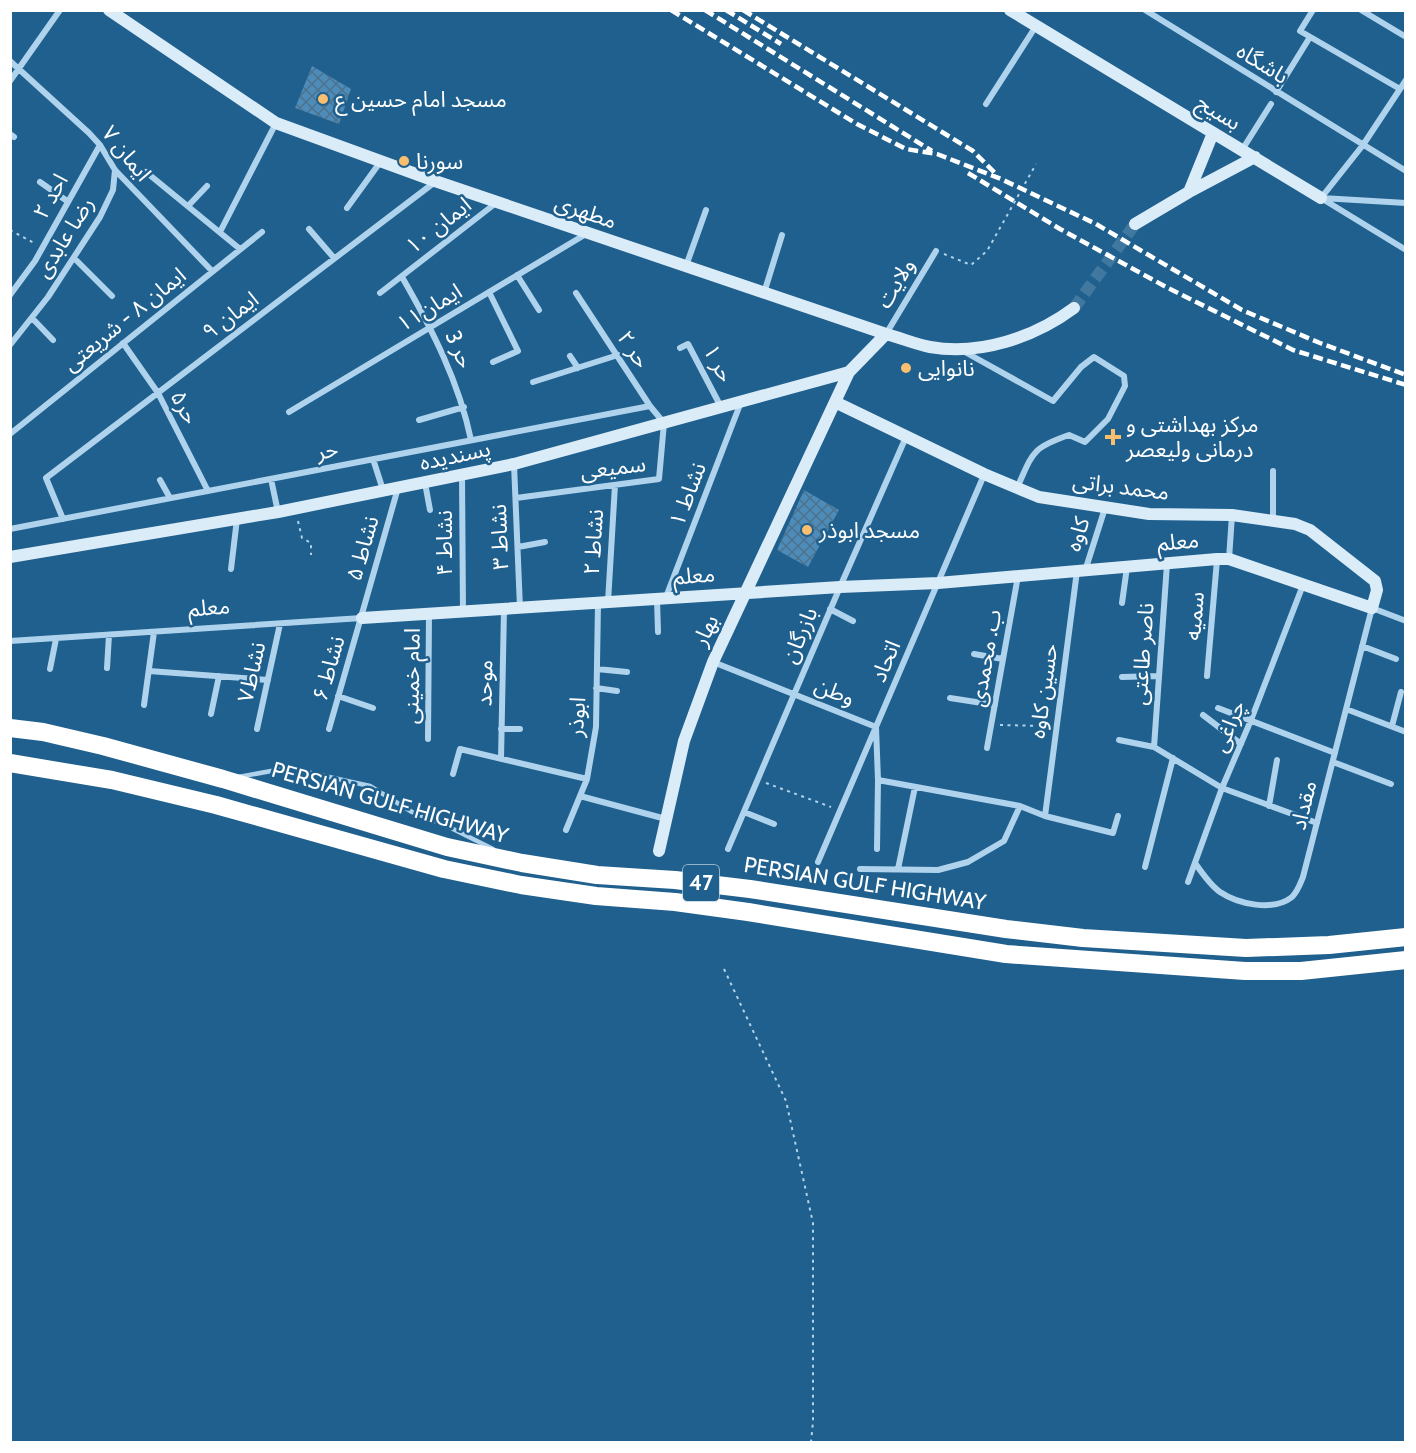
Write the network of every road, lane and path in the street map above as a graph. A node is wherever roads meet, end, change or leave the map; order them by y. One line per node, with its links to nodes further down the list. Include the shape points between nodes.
1 (60, 10): 11 (street)
2 (109, 10): 18 (street, مطهری)
3 (1010, 10): 7 (street, بسیج)
4 (1145, 10): 15 (street, باشگاه)
5 (1313, 10): 8 (street, via 1300,31)
6 (1361, 10): 9 (street)
7 (1036, 26): 16 (street); 19 (street, بسیج)
8 (1310, 37): 14 (street); 15 (street)
9 (1406, 37)
10 (10, 61): 11 (street, ایمان ۷)
11 (18, 69): 13 (street); 20 (street, ایمان ۷)
12 (1406, 80): 14 (street)
13 (10, 81)
14 (1400, 89): 21 (street)
15 (1276, 92): 21 (street, باشگاه)
16 (986, 104)
17 (1271, 105): 22 (street)
18 (276, 123): 24 (street, مطهری); 43 (street)
19 (1213, 133): 22 (street, بسیج); 32 (street)
20 (100, 145): 26 (street, ایمان ۷); 34 (street, احد ۲)
21 (1363, 145): 27 (street, باشگاه); 33 (street)
22 (1242, 150): 23 (street, بسیج)
23 (1255, 158): 32 (street); 33 (street, بسیج)
24 (381, 162): 29 (street, مطهری); 38 (street)
25 (1036, 164): 50 (path, via 987,251 971,265)
26 (115, 170): 51 (street, رضا عابدی, via 113,189 100,217); 54 (street, ایمان ۷)
27 (1406, 171)
28 (146, 172): 37 (street)
29 (435, 181): 35 (street, مطهری); 52 (street, ایمان ۹)
30 (40, 182): 34 (street)
31 (207, 186): 37 (street)
32 (1189, 192): 40 (street)
33 (1322, 198): 36 (street); 49 (street, بسیج)
34 (67, 201): 47 (street, احد ۲)
35 (497, 202): 45 (street, مطهری); 56 (street, ایمان ۱۰)
36 (1406, 202)
37 (188, 206): 43 (street)
38 (347, 208)
39 (706, 210): 53 (street)
40 (1136, 224)
41 (309, 229): 52 (street)
42 (10, 230): 47 (path)
43 (220, 232): 48 (street)
44 (262, 232): 48 (street, ایمان ۸ - شریعتی)
45 (587, 233): 53 (street, مطهری); 55 (street, ایمان۱۱)
46 (782, 235): 60 (street)
47 (43, 248): 61 (street, احد ۲)
48 (240, 249): 54 (street, ایمان ۸ - شریعتی)
49 (1406, 250)
50 (936, 251): 67 (street, ولایت)
51 (74, 258): 62 (street); 65 (street, رضا عابدی)
52 (334, 258): 79 (street, ایمان ۹)
53 (686, 267): 60 (street, مطهری)
54 (212, 270): 69 (street, ایمان ۸ - شریعتی)
55 (517, 275): 57 (street, ایمان۱۱); 64 (street)
56 (402, 277): 58 (street, ایمان ۱۰); 66 (street, حر 3)
57 (489, 292): 66 (street, ایمان۱۱); 75 (street, via 518,351)
58 (380, 293)
59 (576, 293): 73 (street, حر ۲)
60 (764, 293): 67 (street, مطهری)
61 (10, 295)
62 (111, 296)
63 (1074, 308): 72 (street, مطهری, via 1053,323 1023,336 993,345)
64 (539, 310)
65 (32, 318): 68 (street); 70 (street, رضا عابدی)
66 (431, 327): 83 (street, حر 3); 85 (street, ایمان۱۱)
67 (886, 334): 72 (street, مطهری, via 931,347); 77 (street)
68 (53, 340)
69 (123, 343): 79 (street, حر۵); 88 (street, ایمان ۸ - شریعتی)
70 (10, 345)
71 (680, 348): 84 (street, حر ۱, via 688,344)
72 (959, 348): 101 (street, via 1053,401 1094,357 1124,376 1125,386 1108,419 1085,442 1069,435 1033,453)
73 (618, 355): 76 (street); 82 (street, حر ۲)
74 (570, 356): 76 (street)
75 (494, 362)
76 (578, 368): 78 (street)
77 (849, 372): 80 (street, پسندیده); 81 (street, بهار)
78 (533, 382)
79 (158, 393): 102 (street, حر۵); 111 (street, ایمان ۹, via 46,478)
80 (741, 402): 84 (street, پسندیده); 129 (street, نشاط ۱)
81 (836, 402): 89 (street, محمد براتی); 128 (street, بهار)
82 (650, 406): 87 (street, حر ۲); 90 (street, حر)
83 (464, 407): 86 (street); 90 (street, حر 3)
84 (722, 407): 87 (street, پسندیده)
85 (290, 412)
86 (419, 420)
87 (664, 423): 92 (street, پسندیده); 99 (street, سمیعی, via 659,479)
88 (10, 434)
89 (906, 436): 94 (street, محمد براتی); 127 (street, بازرگان)
90 (471, 440): 91 (street, حر)
91 (373, 459): 96 (street, حر); 103 (street)
92 (514, 464): 95 (street, پسندیده); 105 (street, نشاط ۳)
93 (1273, 471): 113 (street)
94 (984, 474): 101 (street, محمد براتی); 125 (street, اتحاد)
95 (462, 475): 98 (street, پسندیده); 136 (street, نشاط ۴)
96 (271, 479): 102 (street, حر); 109 (street)
97 (160, 480): 104 (street)
98 (425, 483): 100 (street, پسندیده); 108 (street)
99 (615, 485): 105 (street, سمیعی); 130 (street, نشاط ۲)
100 (398, 488): 103 (street, پسندیده); 138 (street, نشاط ۵)
101 (1017, 488): 106 (street, محمد براتی, via 1040,497)
102 (208, 491): 104 (street, حر)
103 (383, 491): 107 (street, پسندیده)
104 (170, 498): 111 (street, حر)
105 (516, 498): 116 (street, نشاط ۳)
106 (1104, 508): 110 (street, محمد براتی, via 1149,514); 123 (street, کاوه)
107 (295, 509): 109 (street, پسندیده); 117 (path, via 302,538 311,543)
108 (430, 510)
109 (279, 512): 112 (street, پسندیده)
110 (1232, 515): 113 (street, محمد براتی); 119 (street, سمیه)
111 (63, 519): 114 (street, حر)
112 (237, 519): 118 (street, پسندیده); 122 (street)
113 (1273, 521): 133 (street, محمد براتی, via 1311,530 1375,581)
114 (10, 529)
115 (545, 542): 116 (street)
116 (518, 547): 132 (street, نشاط ۳)
117 (311, 555)
118 (10, 557)
119 (1223, 559): 120 (street, معلم); 126 (street, معلم); 159 (street, سمیه)
120 (1167, 563): 121 (street, معلم); 158 (street, ناصر طاعتی)
121 (1127, 567): 123 (street, معلم); 131 (street)
122 (231, 569)
123 (1081, 571): 124 (street, معلم); 179 (street, حسین کاوه)
124 (1018, 575): 125 (street, معلم); 149 (street, ب. محمدی)
125 (938, 583): 127 (street, معلم); 178 (street, اتحاد)
126 (1304, 584): 133 (street, معلم); 175 (street, چراغی)
127 (840, 587): 128 (street, معلم); 135 (street, بازرگان)
128 (746, 593): 129 (street, معلم); 151 (street, بهار)
129 (662, 598): 130 (street, معلم); 143 (street)
130 (603, 602): 132 (street, معلم); 154 (street, ابوذر)
131 (1122, 603)
132 (520, 608): 134 (street, معلم)
133 (1372, 608): 140 (street); 147 (street, مقداد)
134 (504, 609): 136 (street, معلم); 183 (street, موحد)
135 (830, 609): 139 (street); 165 (street, بازرگان)
136 (463, 612): 137 (street, معلم)
137 (429, 614): 138 (street, معلم); 186 (street, امام خمینی)
138 (362, 618): 141 (street, معلم); 166 (street, نشاط ۶)
139 (852, 621)
140 (1406, 621)
141 (280, 624): 142 (street, معلم); 161 (street, نشاط۷)
142 (154, 632): 144 (street, معلم); 155 (street)
143 (657, 632)
144 (109, 635): 145 (street, معلم); 152 (street)
145 (56, 639): 146 (street, معلم); 153 (street)
146 (11, 642)
147 (1362, 646): 150 (street); 172 (street, مقداد)
148 (974, 654): 149 (street)
149 (1003, 659): 169 (street, ب. محمدی)
150 (1396, 659)
151 (712, 662): 165 (street, وطن); 212 (street, بهار, via 684,741)
152 (107, 668)
153 (50, 669)
154 (597, 669): 156 (street); 162 (street, ابوذر)
155 (148, 671): 157 (street); 168 (street)
156 (627, 672)
157 (219, 676): 161 (street); 173 (street)
158 (1159, 676): 160 (street); 189 (street, ناصر طاعتی)
159 (1207, 676)
160 (1122, 677)
161 (267, 680): 181 (street, نشاط۷)
162 (596, 688): 163 (street); 199 (street, ابوذر, via 596,727)
163 (617, 691)
164 (1401, 692): 177 (street)
165 (794, 694): 178 (street, وطن); 200 (street, بازرگان)
166 (338, 696): 170 (street); 182 (street, نشاط ۶)
167 (950, 698): 169 (street)
168 (144, 705)
169 (995, 705): 176 (street, ب. محمدی)
170 (373, 708)
171 (1218, 708): 175 (street)
172 (1346, 709): 177 (street); 191 (street, مقداد)
173 (211, 714)
174 (1203, 715): 188 (street)
175 (1251, 720): 188 (street, چراغی); 191 (street)
176 (991, 725): 179 (path); 190 (street, ب. محمدی)
177 (1392, 726): 185 (street)
178 (876, 727): 201 (street); 208 (street, اتحاد)
179 (1056, 727): 210 (street, حسین کاوه)
180 (10, 728): 198 (highway, PERSIAN GULF HIGHWAY / 47, via 103,746)
181 (256, 729)
182 (329, 729)
183 (501, 729): 184 (street); 193 (street, موحد)
184 (520, 729)
185 (1406, 732)
186 (428, 739)
187 (1119, 740): 189 (street)
188 (1240, 744): 204 (street, چراغی)
189 (1154, 747): 192 (street)
190 (987, 748)
191 (1335, 753): 195 (street, مقداد)
192 (1173, 758): 204 (street); 222 (street)
193 (501, 759): 197 (street, via 460,749); 199 (street)
194 (1277, 760): 207 (street)
195 (1333, 762): 202 (street); 213 (street, مقداد)
196 (10, 763): 227 (highway, PERSIAN GULF HIGHWAY / 47, via 112,780 204,802 444,869 596,896 738,910 1028,956 1245,971 1301,971)
197 (453, 774)
198 (223, 779): 220 (highway, PERSIAN GULF HIGHWAY / 47, via 447,848); 220 (lane, via 288,768 370,786 412,812)
199 (587, 779): 205 (street, ابوذر)
200 (757, 780): 208 (path); 209 (street, بازرگان)
201 (878, 780): 203 (street); 217 (street)
202 (1391, 784)
203 (915, 787): 206 (street); 224 (street)
204 (1221, 788): 207 (street); 221 (street, چراغی)
205 (580, 796): 212 (street); 215 (street, ابوذر)
206 (1020, 806): 210 (street); 224 (street, via 1004,841 968,862 938,870)
207 (1269, 806): 213 (street)
208 (840, 811): 219 (street, اتحاد)
209 (744, 812): 214 (street); 216 (street, بازرگان)
210 (1045, 816): 211 (street, via 1113,833)
211 (1118, 816)
212 (666, 819): 218 (street, بهار)
213 (1317, 823): 221 (street, مقداد, via 1298,890 1279,903 1237,901 1218,891)
214 (774, 824)
215 (566, 830)
216 (728, 849)
217 (877, 849)
218 (659, 851)
219 (818, 862)
220 (522, 863): 226 (highway, PERSIAN GULF HIGHWAY / 47, via 597,875 750,889 1083,938 1246,948)
221 (1195, 863): 225 (street, چراغی)
222 (1145, 867)
223 (860, 869): 224 (street)
224 (898, 869)
225 (1188, 882)
226 (1406, 937)
227 (1406, 960)
228 (724, 969): 229 (path, via 786,1101 813,1223)
229 (811, 1443)

